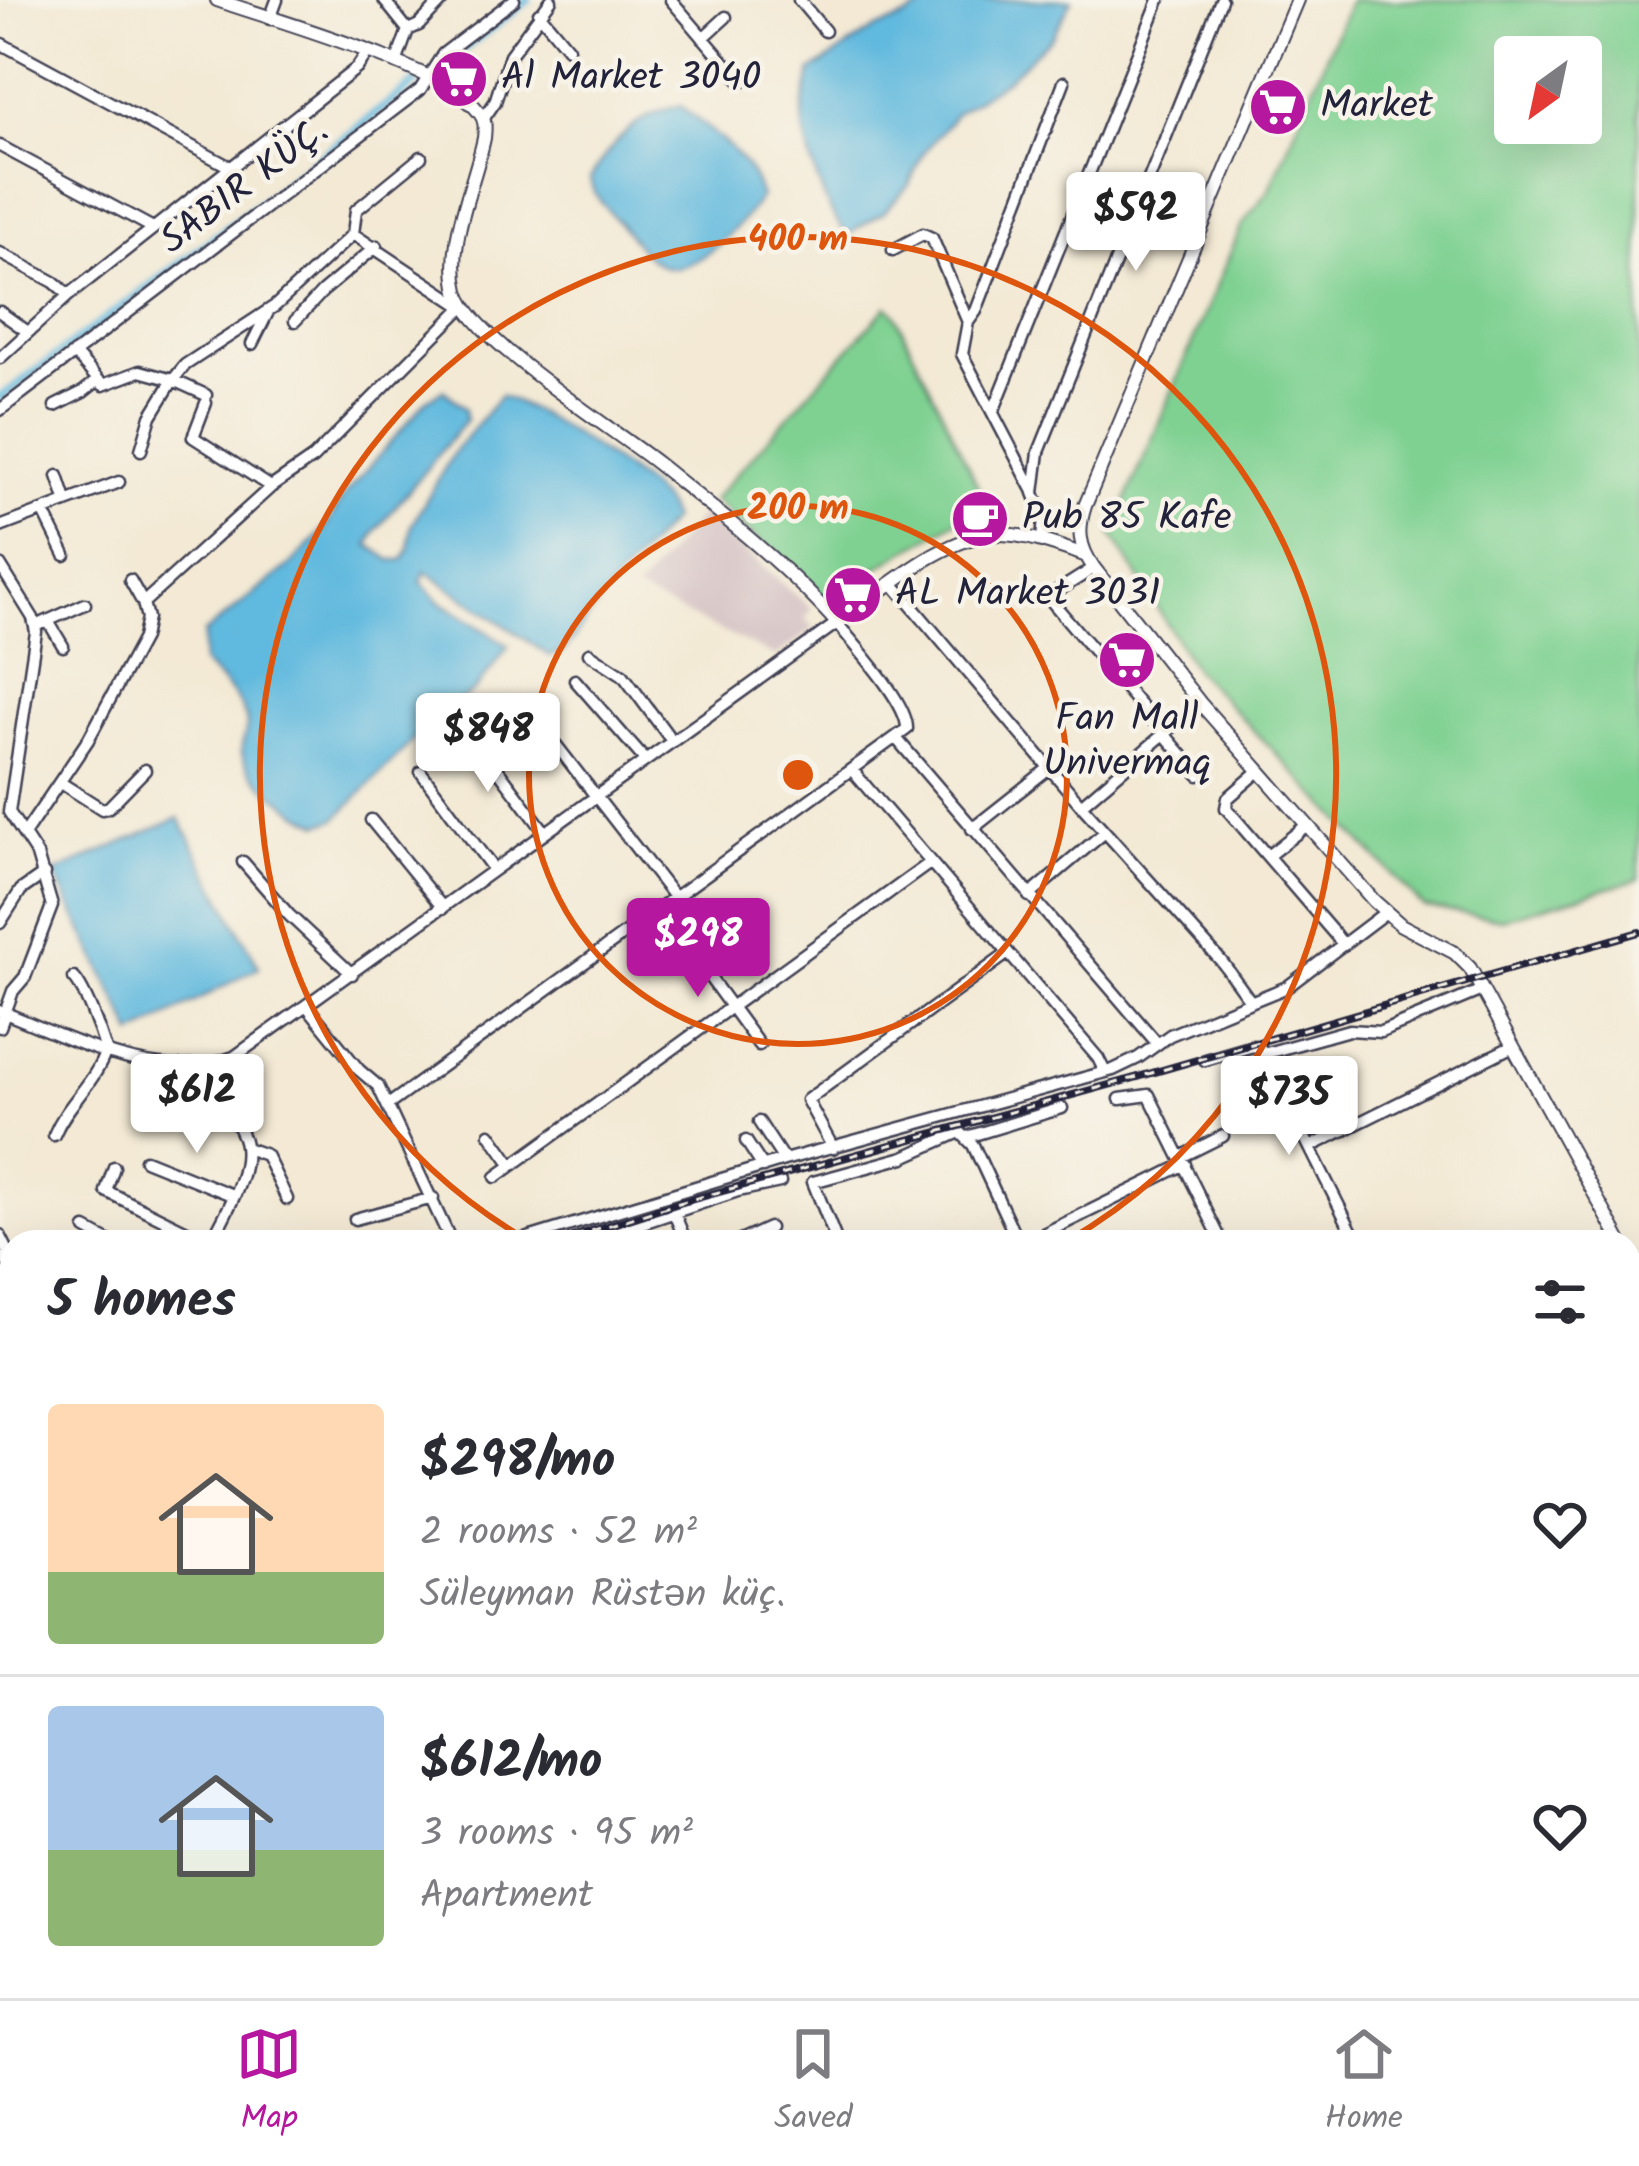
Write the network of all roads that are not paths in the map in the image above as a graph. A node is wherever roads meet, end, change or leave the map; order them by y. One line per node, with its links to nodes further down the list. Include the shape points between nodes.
1 (217, 0): 14 (street)
2 (277, 0): 14 (street)
3 (384, 0): 15 (street)
4 (443, 0): 15 (street)
5 (514, 0): 22 (street, SABIR KÜÇ., via 443,54)
6 (551, 0): 12 (street)
7 (670, 0): 17 (street)
8 (799, 0): 16 (street)
9 (1159, 0): 48 (street)
10 (1221, 0): 53 (street, via 1039,452)
11 (1297, 0): 59 (street, via 1085,506)
12 (539, 13): 19 (street); 25 (street, via 510,55)
13 (726, 17): 17 (street)
14 (270, 19): 20 (street)
15 (408, 30): 21 (street)
16 (825, 31)
17 (703, 38): 23 (street)
18 (0, 44): 28 (street)
19 (568, 47)
20 (367, 53): 21 (street); 28 (street)
21 (396, 63): 22 (street)
22 (430, 76): 25 (street); 42 (street, SABIR KÜÇ.)
23 (741, 82)
24 (1064, 82): 39 (street)
25 (484, 118): 35 (street, via 457,253)
26 (0, 146): 29 (street)
27 (421, 157): 30 (street, via 356,210)
28 (230, 167): 29 (street)
29 (153, 228): 34 (street)
30 (353, 234): 31 (street); 36 (street)
31 (376, 246): 35 (street); 38 (street)
32 (893, 250): 39 (street, via 923,234 932,238)
33 (0, 253): 34 (street)
34 (69, 295): 40 (street)
35 (464, 307): 52 (street, via 313,458); 66 (street)
36 (269, 310): 41 (street); 44 (street)
37 (0, 312): 40 (street)
38 (296, 320)
39 (968, 322): 48 (street, via 960,348)
40 (28, 332): 43 (street)
41 (252, 344)
42 (74, 352): 45 (street); 47 (street, SABIR KÜÇ.)
43 (0, 358)
44 (173, 380): 45 (street, via 140,371 107,386); 49 (street); 52 (street, via 206,399 193,437)
45 (97, 381): 46 (street)
46 (55, 406)
47 (0, 410)
48 (993, 412): 53 (street)
49 (141, 450)
50 (58, 476): 54 (street)
51 (119, 482): 54 (street)
52 (271, 487): 64 (street)
53 (1034, 493): 57 (street)
54 (66, 500): 55 (street)
55 (44, 512): 56 (street); 58 (street)
56 (0, 527)
57 (1042, 541): 59 (street); 63 (street, via 973,538)
58 (65, 555)
59 (1084, 555): 61 (street)
60 (0, 565): 67 (street)
61 (1094, 568): 74 (street); 76 (street, via 1048,598)
62 (130, 580): 64 (street)
63 (893, 584): 66 (street); 80 (street)
64 (143, 603): 68 (street)
65 (85, 604): 67 (street)
66 (837, 622): 77 (street, via 906,716 907,729); 78 (street)
67 (42, 623): 70 (street); 94 (street, via 8,807)
68 (147, 628): 69 (street); 86 (street)
69 (158, 640)
70 (63, 646)
71 (589, 653): 78 (street, via 623,675)
72 (574, 680): 79 (street)
73 (522, 701): 87 (street)
74 (1200, 703): 76 (street); 83 (street)
75 (468, 730): 92 (street)
76 (1162, 735): 85 (street); 88 (street)
77 (896, 738): 82 (street); 91 (street)
78 (672, 741): 79 (street)
79 (645, 760): 87 (street)
80 (1049, 768): 88 (street); 91 (street)
81 (145, 770): 86 (street, via 103,809)
82 (852, 770): 97 (street); 101 (street)
83 (1259, 771): 90 (street); 95 (street, via 1224,803)
84 (421, 772): 98 (street)
85 (1199, 776)
86 (61, 783): 94 (street)
87 (595, 796): 92 (street); 101 (street)
88 (1081, 805): 93 (street)
89 (371, 820): 102 (street)
90 (1307, 825): 95 (street); 104 (street)
91 (972, 829): 100 (street)
92 (545, 832): 98 (street)
93 (1105, 832): 100 (street); 111 (street)
94 (25, 833): 99 (street)
95 (1269, 855): 106 (street)
96 (244, 862): 108 (street)
97 (930, 863): 107 (street); 113 (street)
98 (494, 870): 102 (street)
99 (44, 874): 105 (street, via 21,890); 114 (street, via 50,916)
100 (1029, 896): 116 (street)
101 (674, 897): 103 (street)
102 (443, 908): 108 (street)
103 (659, 908): 113 (street); 125 (street)
104 (1386, 912): 106 (street); 110 (street, via 1463,959)
105 (0, 923)
106 (1344, 945): 111 (street, via 1296,982)
107 (1007, 954): 123 (street); 135 (street, via 807,1100)
108 (352, 974): 112 (street)
109 (74, 977): 119 (street)
110 (1482, 990): 118 (street); 120 (street, via 1381,1032 1349,1030)
111 (1251, 1002): 116 (street)
112 (307, 1006): 122 (street); 125 (street)
113 (730, 1006): 117 (street); 139 (street)
114 (3, 1012): 115 (street); 119 (street)
115 (0, 1027)
116 (1157, 1042): 123 (street)
117 (759, 1045)
118 (1513, 1046): 133 (street); 166 (street)
119 (106, 1050): 122 (street); 129 (street)
120 (1264, 1054): 121 (street, via 1253,1046); 133 (street)
121 (1205, 1060)
122 (208, 1067): 134 (street)
123 (1105, 1072): 135 (street)
124 (1120, 1099): 138 (street, via 1149,1095)
125 (388, 1105): 145 (street)
126 (1062, 1108): 131 (street)
127 (759, 1122): 137 (street)
128 (490, 1134): 139 (street)
129 (55, 1135)
130 (1222, 1136): 138 (street)
131 (967, 1137): 161 (street, via 955,1133 904,1157 818,1178 812,1184); 162 (street)
132 (746, 1141): 141 (street)
133 (1310, 1147): 165 (street)
134 (246, 1148): 144 (street); 146 (street, via 266,1155)
135 (833, 1148): 137 (street)
136 (145, 1160): 144 (street)
137 (784, 1160): 141 (street)
138 (1183, 1161): 163 (street); 164 (street)
139 (512, 1165): 142 (street)
140 (114, 1167): 153 (street, via 106,1191)
141 (763, 1167): 156 (street)
142 (496, 1177)
143 (780, 1182): 147 (street)
144 (232, 1195): 154 (street)
145 (433, 1198): 148 (street); 155 (street)
146 (287, 1199)
147 (674, 1213): 157 (street); 158 (street)
148 (355, 1220)
149 (744, 1221): 159 (street)
150 (86, 1228): 152 (street)
151 (770, 1228): 160 (street)
152 (89, 1230)
153 (186, 1230)
154 (216, 1230)
155 (444, 1230)
156 (555, 1230)
157 (622, 1230)
158 (681, 1230)
159 (745, 1230)
160 (766, 1230)
161 (832, 1230)
162 (1016, 1230)
163 (1046, 1230)
164 (1216, 1230)
165 (1351, 1230)
166 (1614, 1230)

